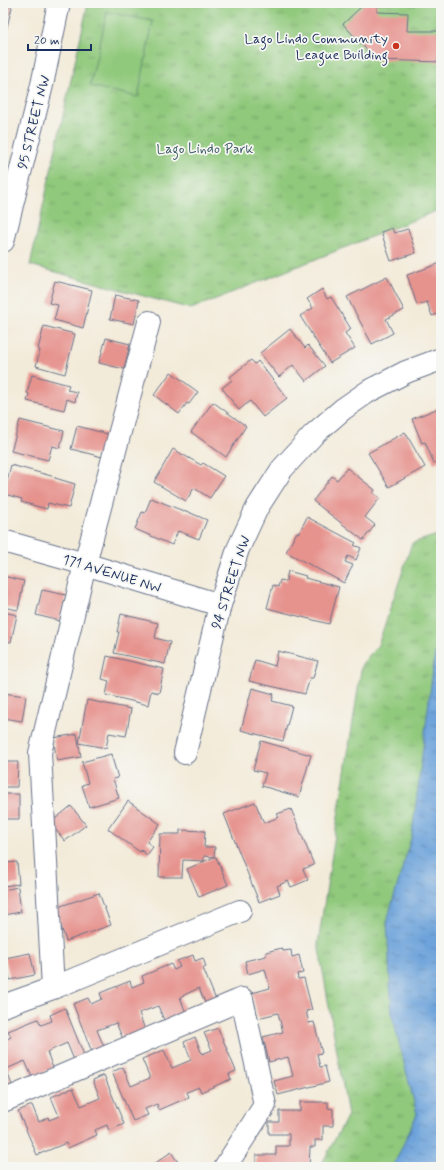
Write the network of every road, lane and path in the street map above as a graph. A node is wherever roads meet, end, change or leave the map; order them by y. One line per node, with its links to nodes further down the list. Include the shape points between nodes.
1 (59, 3): 2 (street, 95 STREET NW, via 42,85)
2 (3, 241)
3 (149, 322): 6 (street)
4 (441, 359): 7 (street, 94 STREET NW, via 400,375 369,391 314,434 282,469 238,548)
5 (3, 541): 6 (street, 171 AVENUE NW)
6 (85, 564): 7 (street, 171 AVENUE NW); 10 (street, via 40,753)
7 (220, 605): 8 (street, 94 STREET NW)
8 (185, 753)
9 (240, 911): 10 (street)
10 (53, 988): 11 (street)
11 (3, 1006)
12 (3, 1101): 13 (street, via 242,999 265,1105)
13 (226, 1167)

